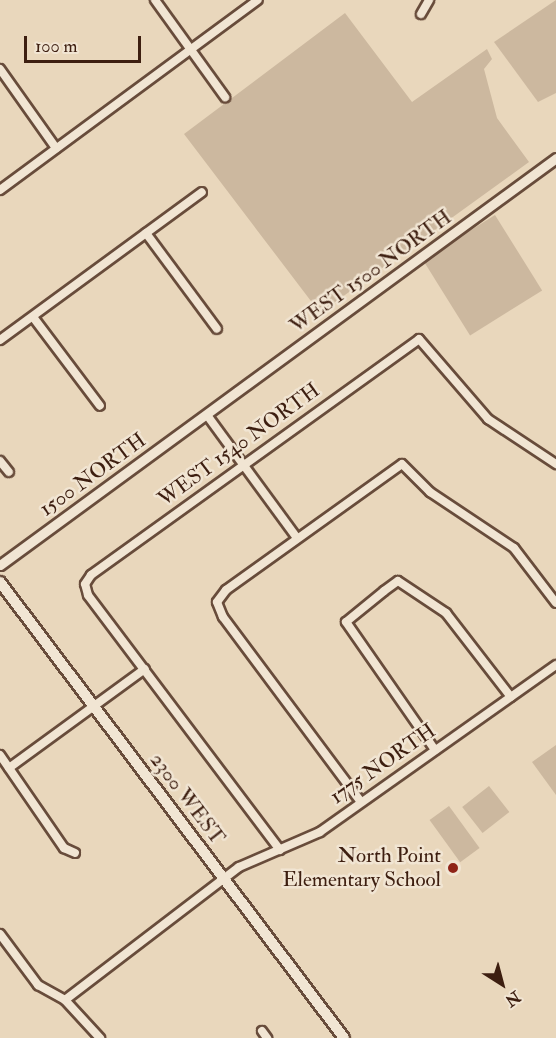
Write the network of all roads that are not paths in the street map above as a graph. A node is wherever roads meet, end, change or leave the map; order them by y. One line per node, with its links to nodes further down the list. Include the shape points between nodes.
1 (155, 0): 5 (street)
2 (258, 0): 5 (street)
3 (429, 0): 4 (street)
4 (421, 14)
5 (192, 50): 7 (street); 8 (street)
6 (0, 69): 8 (street)
7 (225, 96)
8 (56, 148): 10 (street)
9 (556, 158): 17 (street, WEST 1500 NORTH)
10 (0, 190)
11 (202, 192): 12 (street)
12 (146, 233): 13 (street); 14 (street)
13 (33, 317): 15 (street); 16 (street)
14 (217, 329)
15 (0, 340)
16 (100, 406)
17 (207, 415): 19 (street); 23 (street, 1500 NORTH)
18 (0, 461): 21 (street)
19 (243, 464): 20 (street, WEST 1540 NORTH, via 419,339 488,419); 22 (street); 27 (street, WEST 1540 NORTH, via 85,584)
20 (556, 464)
21 (9, 472)
22 (297, 538): 25 (street, via 397,464 514,548); 33 (street, via 226,590 217,602)
23 (0, 565)
24 (0, 582): 29 (main road, 2300 WEST)
25 (556, 603)
26 (556, 665): 28 (street, 1775 NORTH)
27 (145, 669): 29 (street); 34 (street)
28 (511, 696): 30 (street, 1775 NORTH); 30 (street, via 446,613 398,581 346,622)
29 (93, 708): 32 (street); 36 (main road, 2300 WEST)
30 (435, 750): 33 (street, 1775 NORTH)
31 (0, 754): 32 (street)
32 (9, 768): 35 (street, via 64,848)
33 (361, 802): 34 (street, 1775 NORTH, via 320,832)
34 (280, 850): 36 (street, 1775 NORTH)
35 (75, 853)
36 (224, 878): 38 (street, 1775 NORTH); 40 (main road, 2300 WEST)
37 (0, 934): 38 (street, via 38,985)
38 (65, 999): 39 (street)
39 (100, 1038)
40 (344, 1038)

